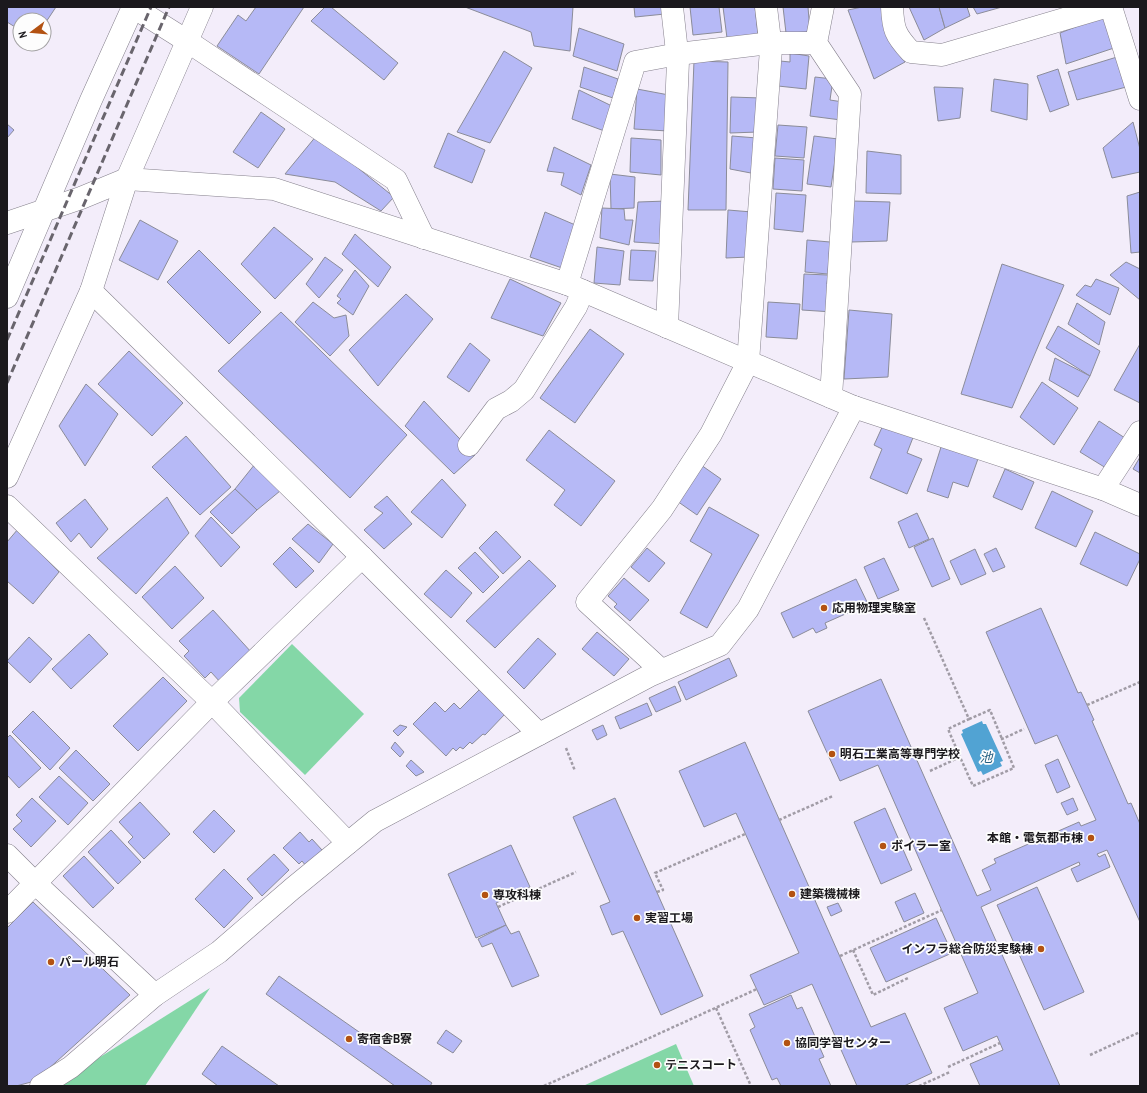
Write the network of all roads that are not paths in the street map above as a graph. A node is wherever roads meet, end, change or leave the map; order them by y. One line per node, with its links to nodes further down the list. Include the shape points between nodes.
1 (133, 7): 9 (street); 15 (street)
2 (202, 7): 9 (street)
3 (672, 7): 12 (street)
4 (766, 7): 10 (street)
5 (823, 7): 11 (street)
6 (892, 7): 7 (street, via 893,25 901,42 911,52 942,55)
7 (1105, 7)
8 (1111, 7): 13 (street)
9 (187, 41): 14 (street); 17 (street, via 396,180)
10 (770, 43): 11 (street); 12 (street); 22 (street)
11 (816, 43): 23 (street, via 850,94)
12 (678, 54): 18 (street, via 635,62); 21 (street)
13 (1140, 99)
14 (127, 179): 15 (street); 17 (street, via 274,189); 19 (street)
15 (44, 211): 16 (street); 20 (street)
16 (7, 223)
17 (424, 238): 18 (street)
18 (575, 288): 21 (street); 26 (street, via 576,307 524,390 496,410)
19 (92, 291): 27 (street); 31 (street)
20 (7, 297)
21 (667, 327): 22 (street)
22 (748, 362): 23 (street); 32 (street, via 711,434 662,509 588,602)
23 (831, 397): 24 (street)
24 (854, 407): 28 (street); 32 (street, via 748,609 720,645)
25 (1140, 432): 28 (street)
26 (469, 445)
27 (7, 477)
28 (1102, 489): 29 (street)
29 (1140, 505)
30 (7, 506): 33 (street)
31 (362, 557): 33 (street); 34 (street)
32 (661, 670): 34 (street)
33 (212, 702): 35 (street); 37 (street)
34 (539, 734): 35 (street, via 375,821)
35 (348, 843): 39 (street, via 292,888 220,952)
36 (7, 855): 37 (street)
37 (35, 883): 38 (street); 39 (street)
38 (7, 912)
39 (155, 995): 40 (street, via 71,1067)
40 (41, 1086)

